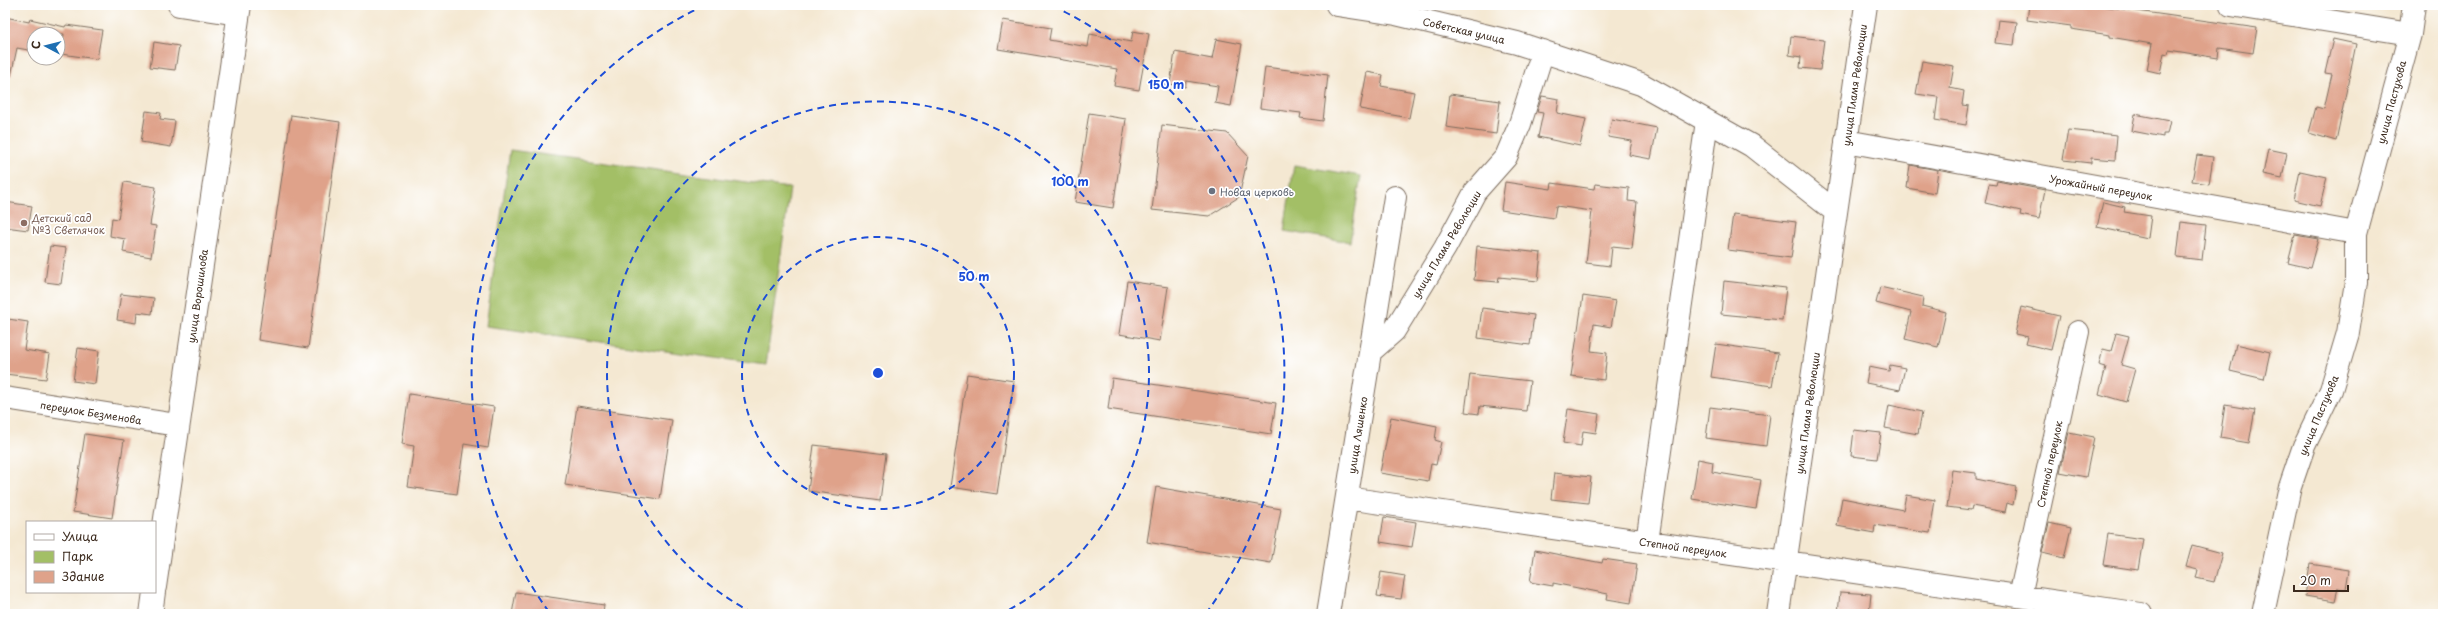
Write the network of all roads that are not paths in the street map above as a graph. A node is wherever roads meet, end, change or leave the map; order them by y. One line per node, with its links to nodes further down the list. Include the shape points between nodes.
1 (180, 5): 6 (street)
2 (1337, 5): 8 (street, Советская улица, via 1396,14)
3 (1866, 5): 10 (street, улица Пламя Революции)
4 (2231, 5): 7 (street)
5 (2414, 5): 7 (street, улица Пастухова)
6 (239, 10): 17 (street, улица Ворошилова)
7 (2410, 34): 13 (street, улица Пастухова)
8 (1543, 51): 9 (street, via 1641,84); 15 (street, улица Пламя Революции, via 1520,124 1506,157 1475,192 1445,248 1394,331)
9 (1707, 121): 12 (street, via 1752,146); 19 (street)
10 (1846, 141): 12 (street, улица Пламя Революции); 13 (street, Урожайный переулок)
11 (1395, 197): 15 (street, улица Ляшенко)
12 (1836, 212): 20 (street, улица Пламя Революции)
13 (2356, 233): 28 (street, улица Пастухова, via 2356,282 2348,333 2331,390 2304,446 2290,487)
14 (2078, 332): 23 (street, Степной переулок)
15 (1370, 352): 18 (street, улица Ляшенко)
16 (5, 398): 17 (street, переулок Безменова)
17 (177, 425): 21 (street, улица Ворошилова)
18 (1347, 498): 19 (street, Степной переулок); 25 (street, улица Ляшенко)
19 (1647, 542): 20 (street, Степной переулок)
20 (1785, 562): 23 (street, Степной переулок); 26 (street, улица Пламя Революции)
21 (156, 580)
22 (154, 593): 24 (street)
23 (2020, 596): 27 (street, Степной переулок)
24 (151, 614)
25 (1328, 614)
26 (1778, 614)
27 (2141, 614)
28 (2263, 614)

